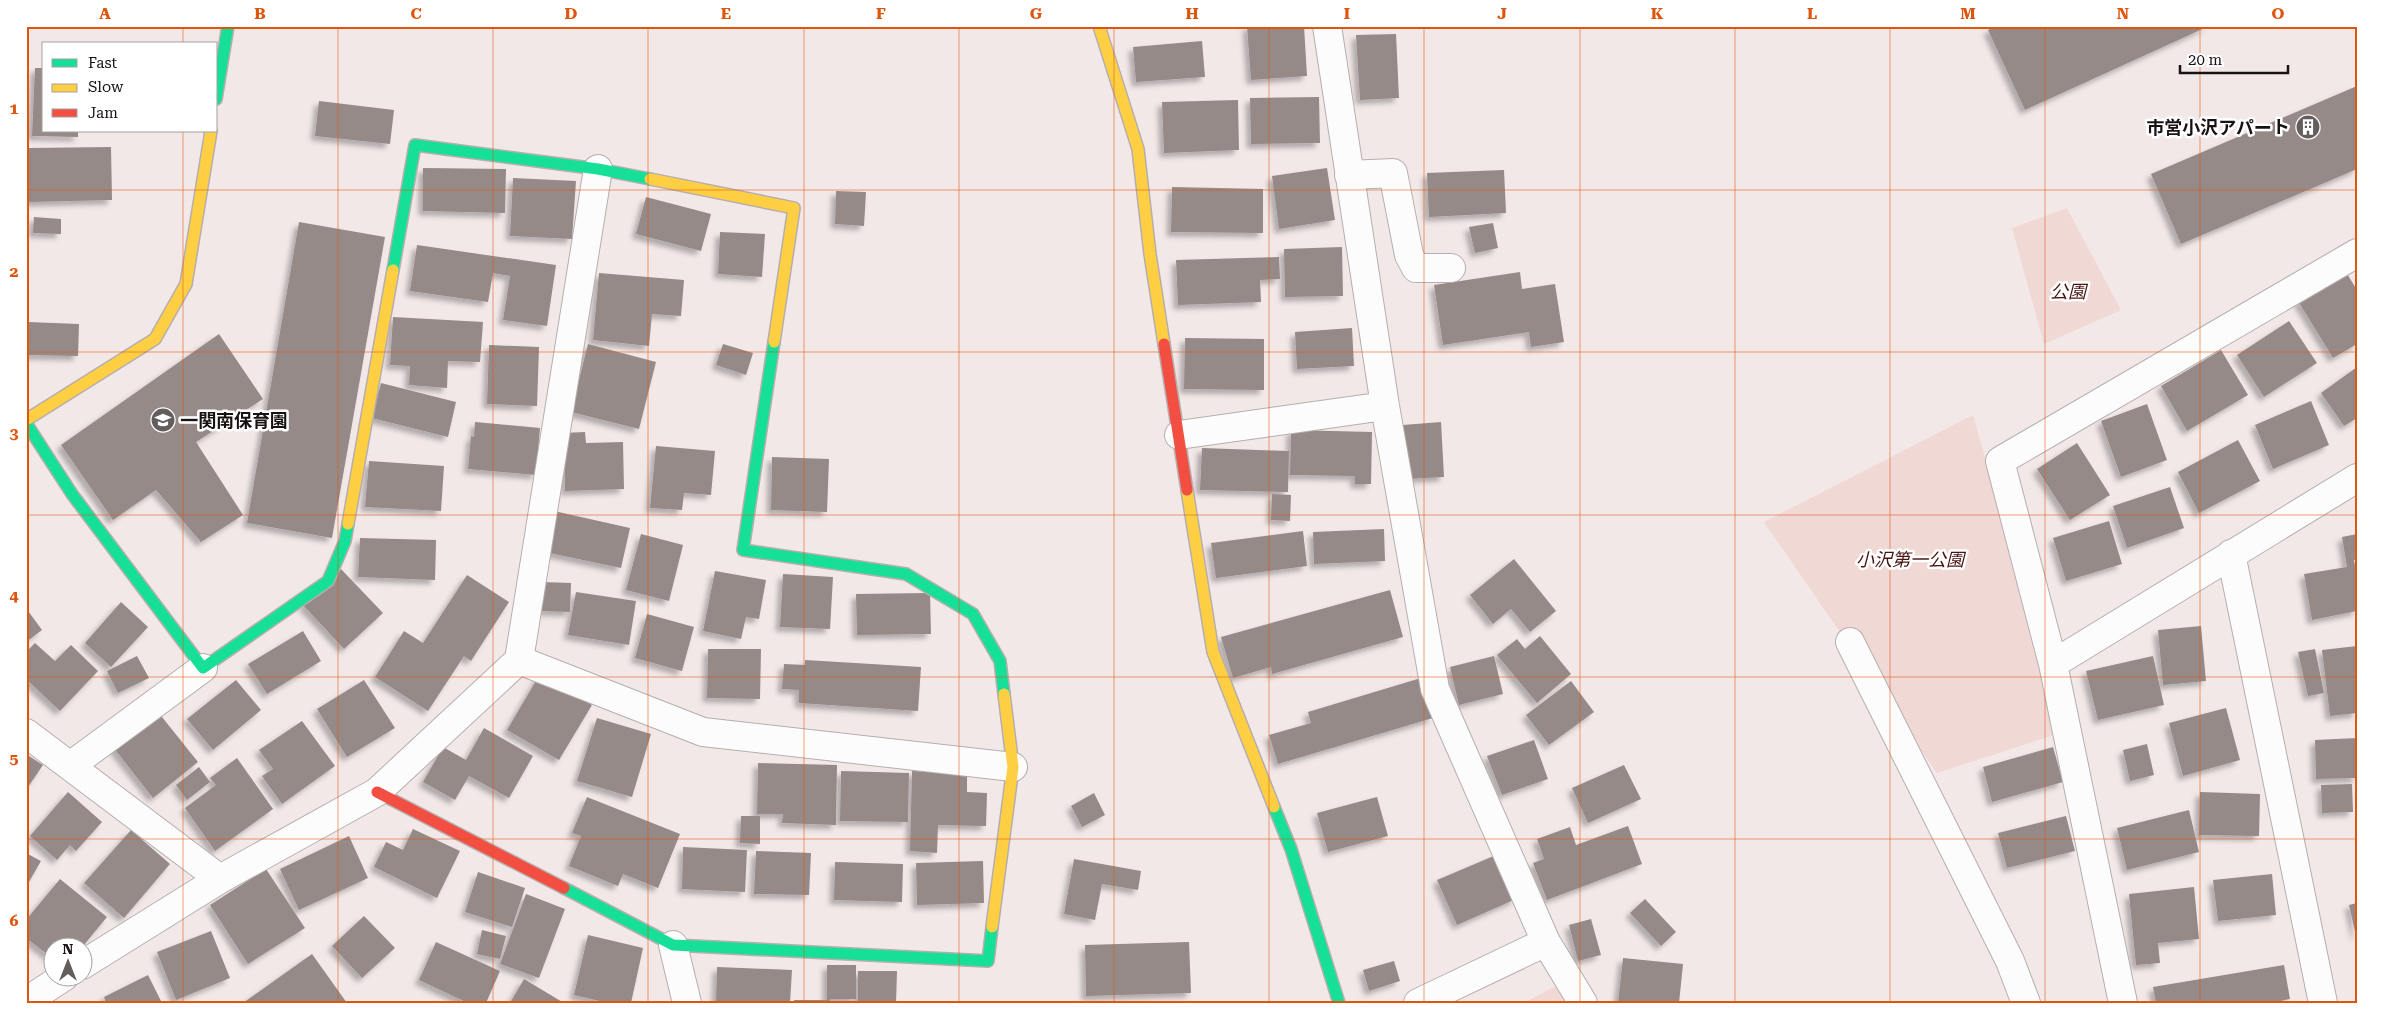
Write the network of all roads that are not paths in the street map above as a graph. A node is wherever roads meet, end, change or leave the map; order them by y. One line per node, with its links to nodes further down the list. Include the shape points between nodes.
1 (228, 26): 4 (street)
2 (1099, 26): 12 (street, via 1138,149 1150,254)
3 (1327, 26): 7 (street)
4 (218, 87)
5 (211, 132): 11 (street, via 186,284 155,339)
6 (598, 169): 16 (street); 18 (street, via 415,145 346,541 328,581); 21 (street, via 794,208 743,550 906,574 973,614 1000,661)
7 (1350, 174): 9 (street, via 1393,173 1409,255 1416,268); 10 (street)
8 (2357, 253): 17 (street, via 2000,461)
9 (1451, 268)
10 (1385, 406): 12 (street); 24 (street, via 1435,689)
11 (26, 422): 18 (street, via 72,494)
12 (1179, 435): 30 (street, via 1213,652 1292,849)
13 (2357, 478): 14 (street)
14 (2232, 554): 17 (street); 35 (street)
15 (1850, 642): 33 (street, via 2010,961)
16 (519, 660): 21 (street, via 703,732); 22 (street)
17 (2053, 664): 34 (street)
18 (203, 668): 20 (street)
19 (26, 734): 20 (street)
20 (70, 766): 23 (street)
21 (1013, 767): 25 (street, via 988,961)
22 (376, 792): 23 (street); 25 (street)
23 (220, 879): 26 (street)
24 (1546, 942): 31 (street); 32 (street)
25 (673, 945): 29 (street)
26 (92, 959)
27 (50, 986): 28 (street)
28 (30, 999)
29 (687, 1003)
30 (1339, 1003)
31 (1418, 1003)
32 (1583, 1003)
33 (2026, 1003)
34 (2123, 1003)
35 (2323, 1003)

